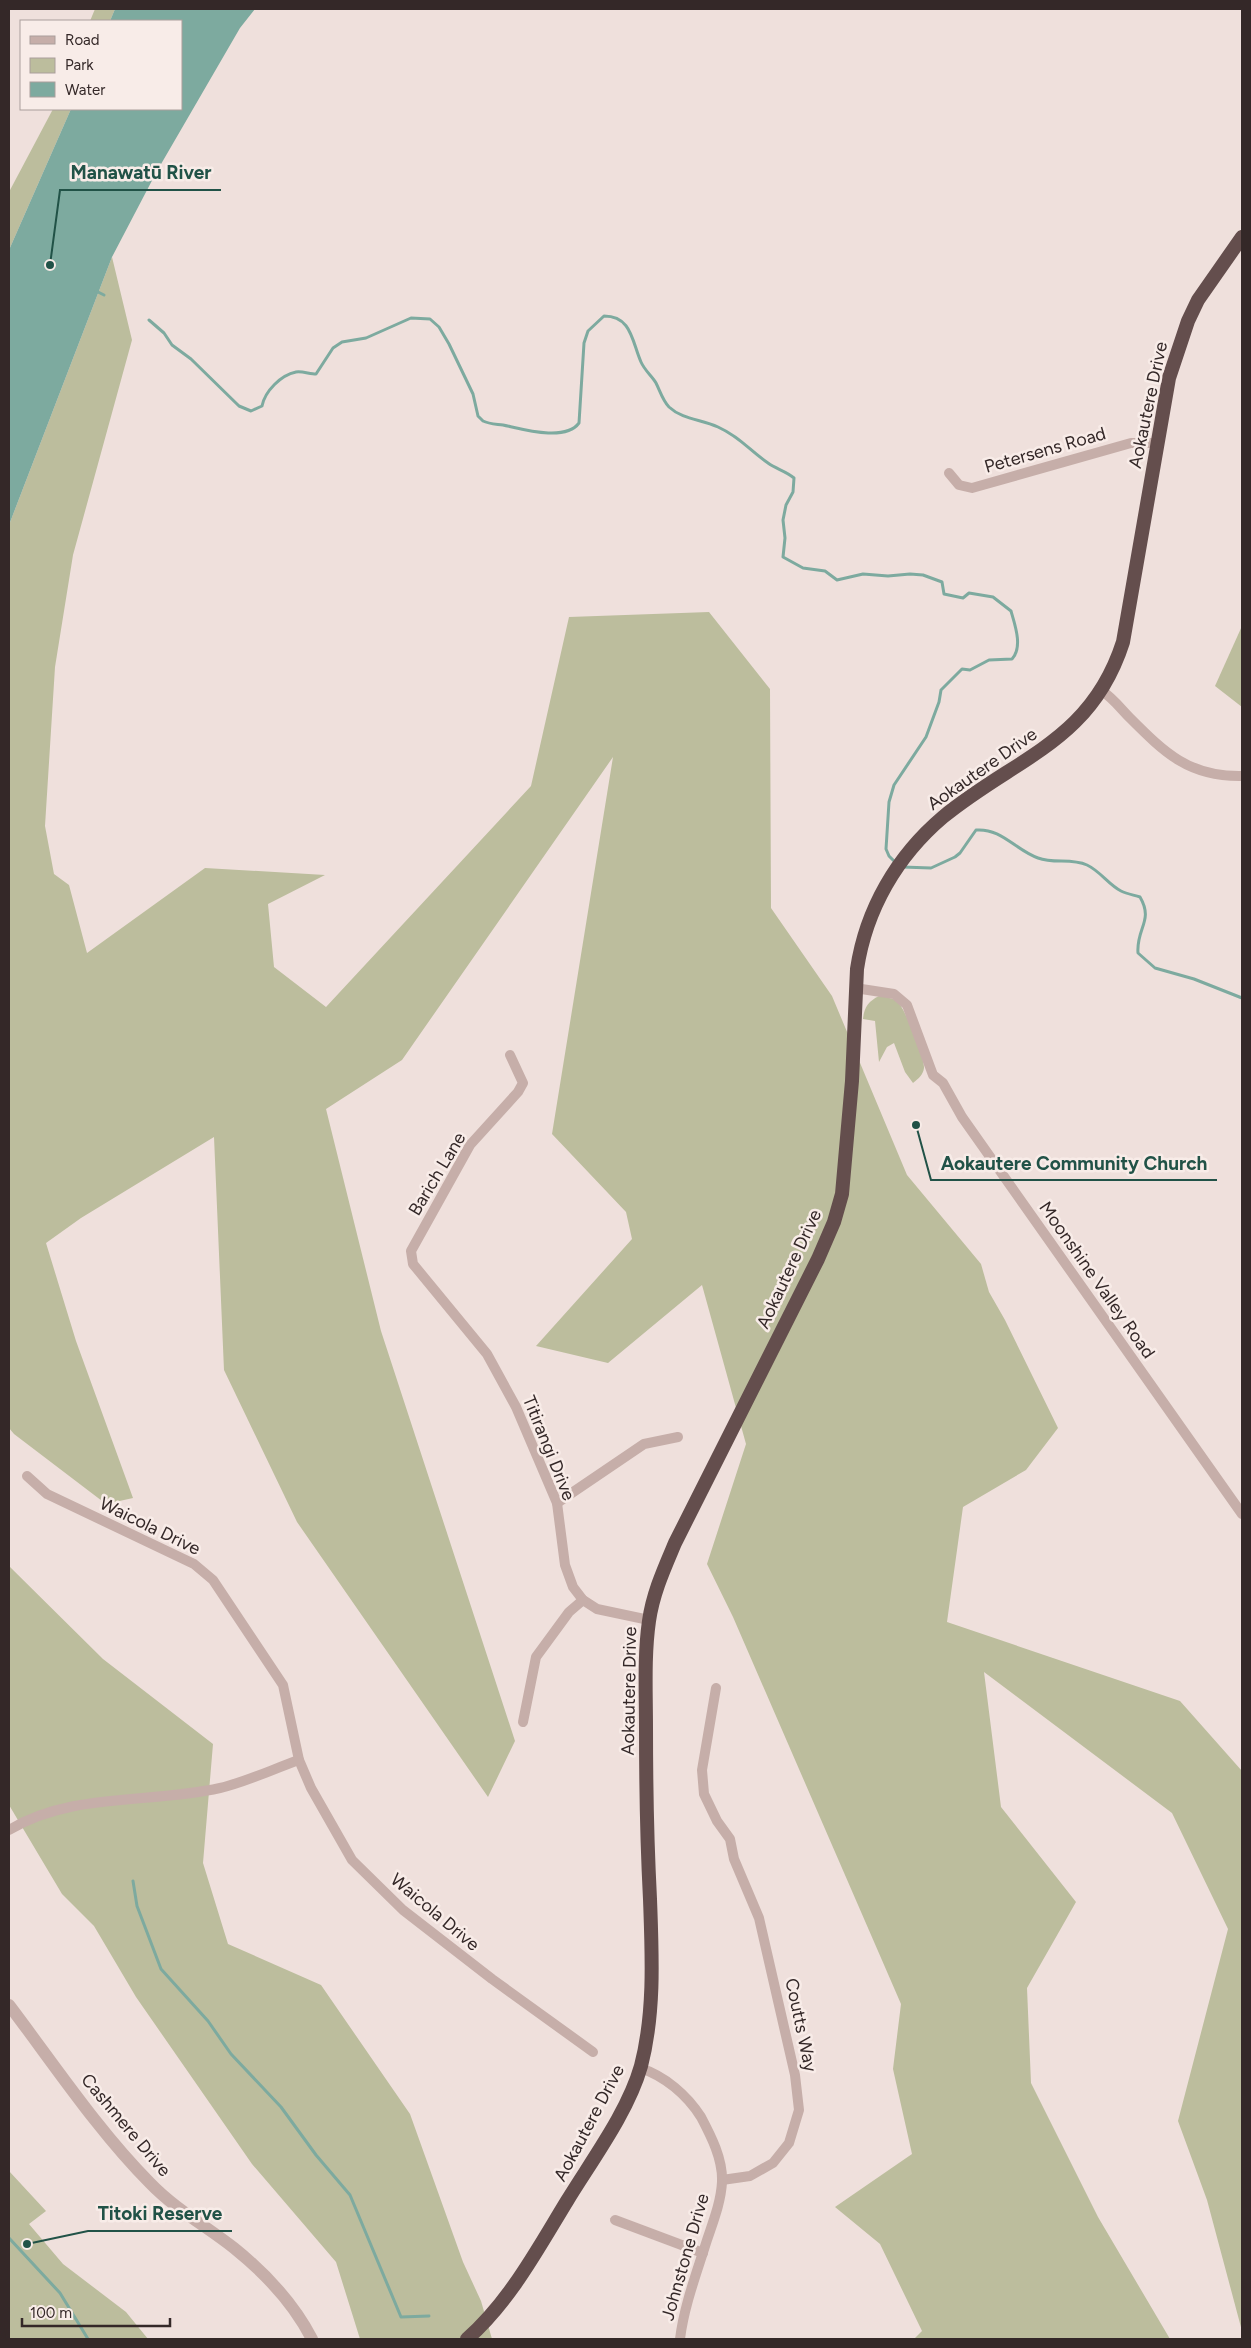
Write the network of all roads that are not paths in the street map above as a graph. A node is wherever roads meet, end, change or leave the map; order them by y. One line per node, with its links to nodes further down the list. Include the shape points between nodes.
1 (1242, 237): 2 (highway, Aokautere Drive, via 1210,281 1188,321 1169,378)
2 (1157, 443): 3 (street, Petersens Road, via 1131,443 972,488 959,485); 4 (highway, Aokautere Drive, via 1123,642)
3 (949, 473)
4 (1102, 692): 5 (street, via 1164,752 1191,767 1223,776); 6 (highway, Aokautere Drive, via 1059,738 944,817 904,858 891,876 865,933 859,952)
5 (1242, 776)
6 (855, 988): 12 (street, Moonshine Valley Road, via 894,994 907,1005 933,1075 942,1083 962,1117); 14 (highway, Aokautere Drive, via 852,1082 842,1194 834,1222 675,1543 659,1581)
7 (510, 1055): 8 (street, Barich Lane, via 523,1083 470,1145 411,1251)
8 (413, 1264): 11 (street, Titirangi Drive, via 487,1354 516,1407)
9 (678, 1437): 11 (street, via 644,1444)
10 (27, 1476): 17 (street, Waicola Drive, via 48,1494 194,1564 212,1580 283,1685)
11 (557, 1503): 13 (street, Titirangi Drive, via 565,1565)
12 (1242, 1514)
13 (583, 1600): 14 (street, via 597,1609); 16 (street, via 569,1612 536,1657)
14 (649, 1620): 21 (highway, Aokautere Drive, via 645,1665 646,1806 652,1976 649,2024)
15 (716, 1688): 22 (street, Coutts Way, via 702,1782 708,1805 730,1839 734,1859 759,1918 795,2075 799,2110 789,2142 774,2163 750,2176)
16 (523, 1722)
17 (298, 1760): 18 (street, via 220,1788 71,1805 28,1819); 20 (street, Waicola Drive, via 352,1860 411,1916)
18 (9, 1830)
19 (9, 2006): 25 (street, Cashmere Drive, via 140,2173 175,2205 256,2267 295,2311)
20 (593, 2052)
21 (640, 2068): 22 (street, Johnstone Drive, via 672,2085 696,2109 712,2138); 26 (highway, Aokautere Drive, via 607,2135 520,2278 493,2314)
22 (722, 2180): 24 (street, Johnstone Drive, via 720,2200)
23 (615, 2220): 24 (street)
24 (703, 2253): 27 (street, Johnstone Drive)
25 (312, 2339)
26 (466, 2339)
27 (680, 2339)

